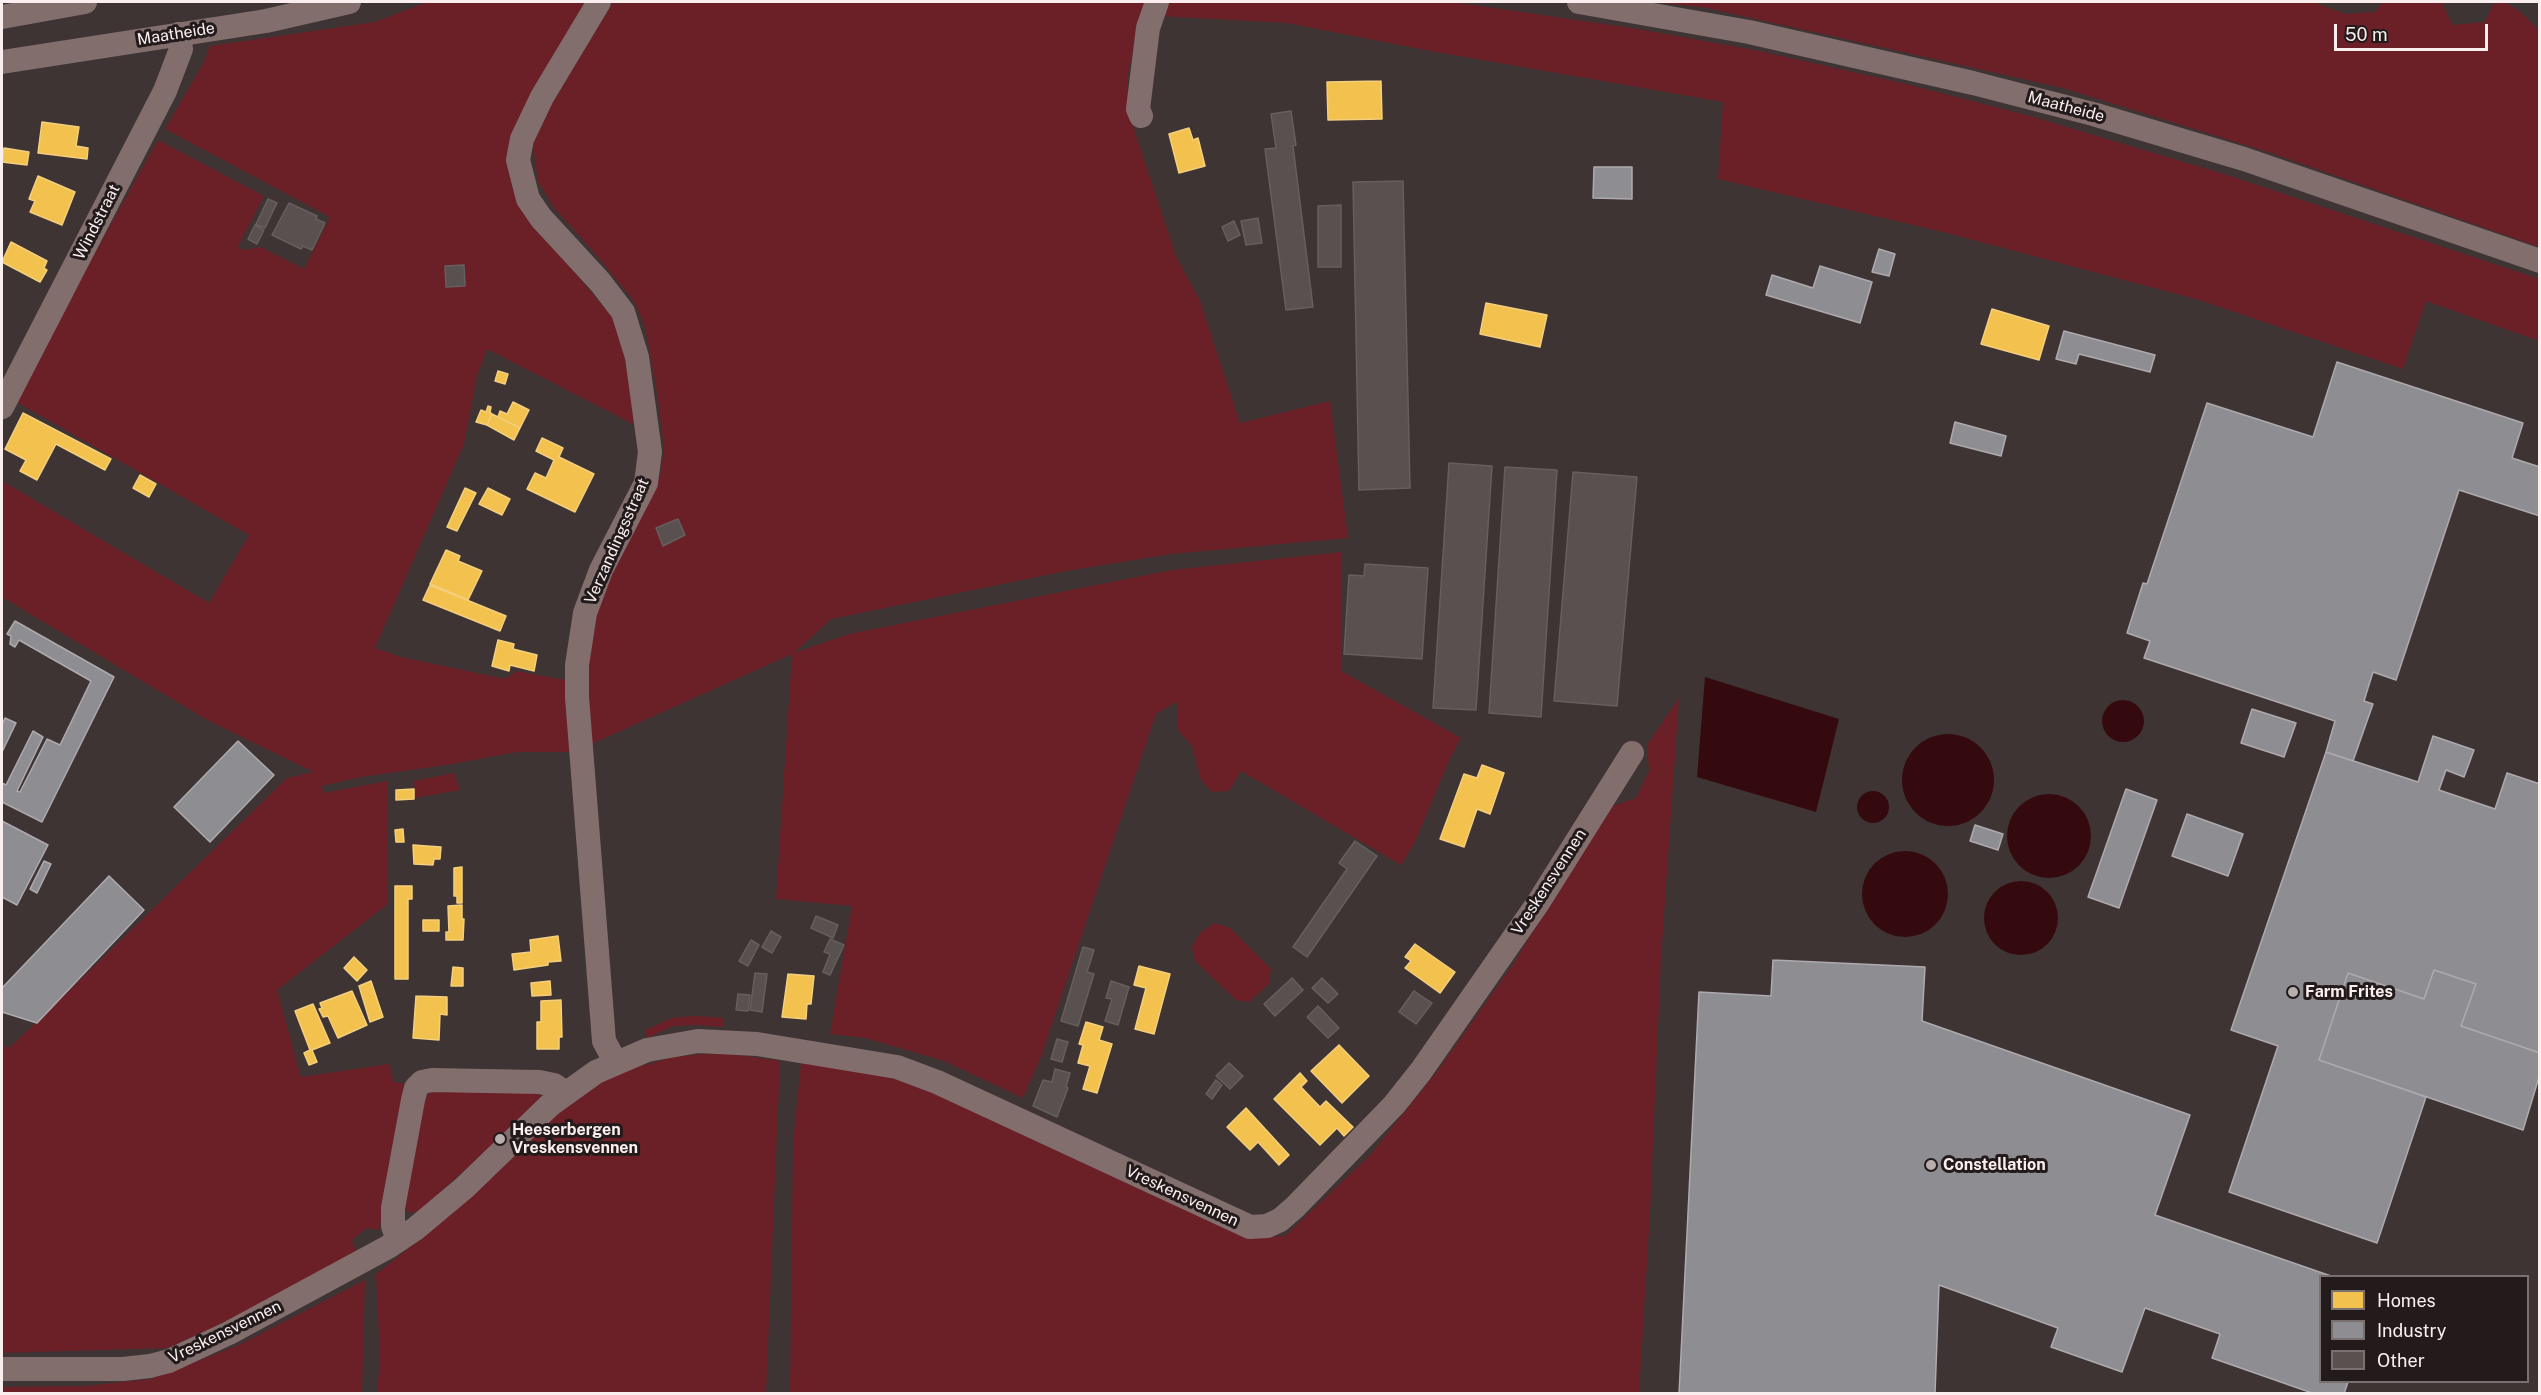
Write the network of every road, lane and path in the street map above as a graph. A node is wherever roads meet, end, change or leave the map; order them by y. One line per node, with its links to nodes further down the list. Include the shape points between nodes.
1 (85, 2): 6 (street)
2 (349, 2): 7 (street, Maatheide, via 266,21)
3 (599, 2): 13 (street, Verzandingsstraat, via 542,97 522,139 518,160 528,199 541,218 623,312 637,357 651,452 646,483 601,570 585,613 577,665 604,1041)
4 (1157, 2): 9 (street, via 1146,40 1138,109)
5 (1579, 2): 10 (street, Maatheide, via 1749,32 2093,114 2244,159)
6 (2, 17)
7 (179, 34): 8 (street, Maatheide); 11 (street, Windstraat, via 181,49 165,92)
8 (2, 62)
9 (1141, 116)
10 (2540, 261)
11 (2, 407)
12 (1632, 753): 13 (street, Vreskensvennen, via 1538,903 1414,1080 1295,1207 1267,1226 1250,1227 897,1067 757,1044 710,1041 671,1044)
13 (616, 1063): 14 (street, Vreskensvennen)
14 (566, 1093): 15 (street, Vreskensvennen, via 464,1188); 15 (street, via 539,1082 422,1082 413,1100 393,1208)
15 (398, 1240): 16 (street, Vreskensvennen, via 229,1333 169,1361 123,1369)
16 (2, 1369)

